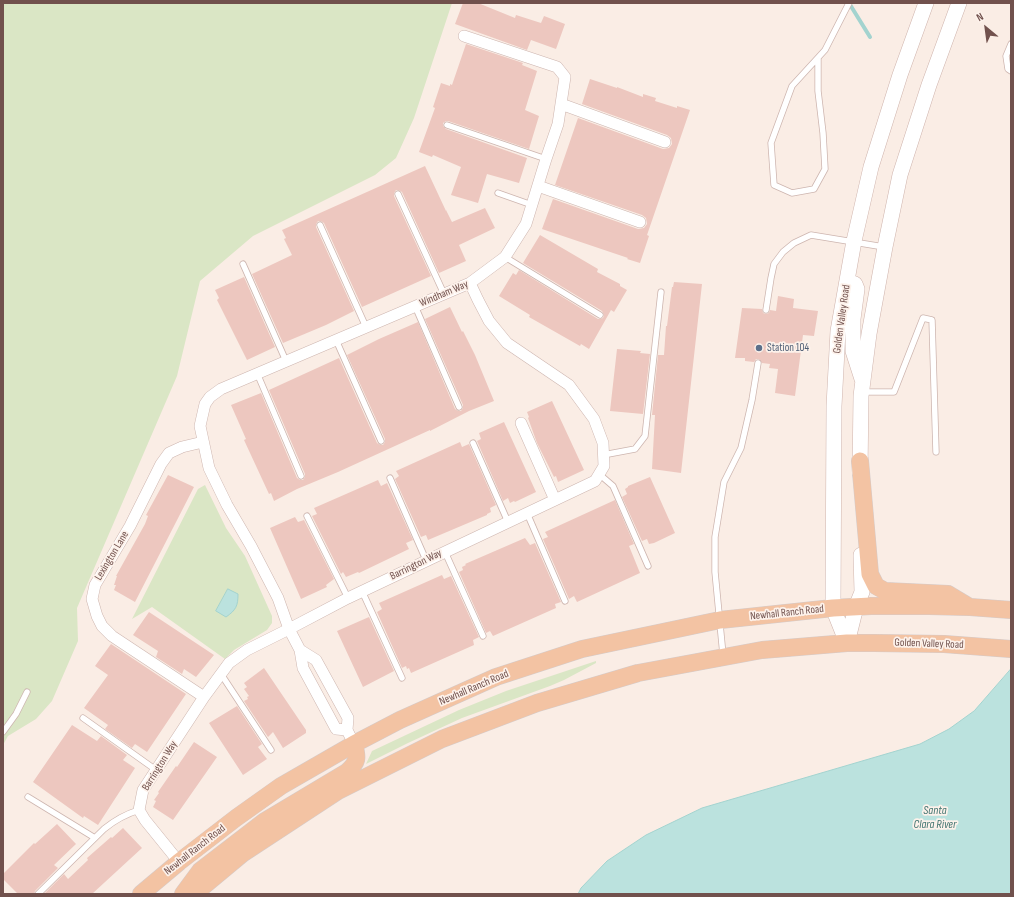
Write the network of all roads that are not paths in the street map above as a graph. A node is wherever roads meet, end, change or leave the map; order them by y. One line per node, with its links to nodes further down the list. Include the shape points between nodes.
1 (849, 3): 6 (lane, via 825,50)
2 (926, 3): 18 (main road, Golden Valley Road, via 870,167)
3 (959, 3): 19 (main road, via 929,84 900,175)
4 (464, 36): 8 (street, Windham Way, via 557,67 565,77)
5 (1011, 44): 7 (lane, via 1006,56 1008,69)
6 (818, 58): 6 (lane, via 818,91 825,169 814,189 792,193 774,185 771,143 792,86)
7 (1011, 71)
8 (561, 104): 10 (street); 11 (street, Windham Way, via 558,124)
9 (447, 125): 11 (lane)
10 (665, 142)
11 (546, 159): 12 (street, Windham Way)
12 (538, 186): 15 (street, Windham Way); 16 (street)
13 (498, 193): 15 (lane)
14 (398, 194): 25 (lane)
15 (532, 205): 20 (street, Windham Way, via 526,224)
16 (640, 222)
17 (320, 225): 29 (lane)
18 (854, 241): 19 (lane); 22 (main road, Golden Valley Road); 27 (lane, via 812,235 794,243 774,264)
19 (884, 247): 34 (main road)
20 (505, 257): 23 (street, Windham Way); 28 (lane)
21 (243, 264): 31 (lane)
22 (847, 282): 34 (main road, via 855,284 857,289 852,351); 58 (main road, Golden Valley Road, via 838,331 834,406)
23 (470, 283): 25 (street, Windham Way); 41 (street, via 489,321 507,342 569,385 594,419 603,443)
24 (661, 292): 41 (lane, via 645,436 635,449)
25 (444, 294): 26 (street, Windham Way)
26 (415, 306): 29 (street, Windham Way); 35 (lane)
27 (766, 310)
28 (600, 315)
29 (366, 327): 30 (street, Windham Way)
30 (336, 340): 31 (street, Windham Way); 37 (lane)
31 (286, 361): 33 (street, Windham Way)
32 (758, 363): 60 (lane, via 741,448 724,482 715,536 715,572)
33 (257, 373): 38 (street, Windham Way, via 221,389 210,397 205,404 200,426); 44 (lane)
34 (862, 387): 40 (lane, via 894,392 923,318 932,320); 42 (main road)
35 (459, 407)
36 (520, 423): 46 (street)
37 (381, 441)
38 (203, 442): 61 (street, via 209,468 278,598); 70 (street, Lexington Lane, via 169,453 160,464 130,526 95,585 92,599 102,626 112,636)
39 (473, 443): 49 (lane)
40 (936, 452)
41 (603, 455): 43 (street, via 604,466)
42 (860, 461): 56 (main road, via 862,592); 57 (main road, via 870,574 876,586 885,591 948,594)
43 (599, 474): 46 (street, Barrington Way, via 595,481); 52 (lane, via 613,486)
44 (302, 476)
45 (390, 478): 51 (lane)
46 (555, 500): 47 (street, Barrington Way)
47 (527, 513): 49 (street, Barrington Way); 55 (lane)
48 (307, 516): 54 (lane)
49 (508, 522): 50 (street, Barrington Way)
50 (445, 551): 51 (street, Barrington Way); 62 (lane)
51 (426, 560): 53 (street, Barrington Way)
52 (648, 566)
53 (362, 591): 54 (street, Barrington Way); 68 (lane)
54 (348, 598): 61 (street, Barrington Way)
55 (565, 601)
56 (856, 607): 57 (main road); 58 (main road, Newhall Ranch Road); 63 (main road)
57 (970, 607): 59 (main road)
58 (833, 608): 60 (main road, Newhall Ranch Road); 63 (main road, Golden Valley Road)
59 (1011, 610)
60 (720, 620): 66 (lane); 73 (main road, Newhall Ranch Road, via 582,649 496,677 400,720)
61 (289, 629): 65 (street); 67 (street, Barrington Way, via 247,650)
62 (483, 636)
63 (848, 643): 64 (main road, Golden Valley Road, via 944,644); 66 (main road, via 762,650)
64 (1011, 649)
65 (300, 650): 73 (street, via 303,668 336,729); 73 (street, via 316,660 348,718)
66 (724, 657): 83 (main road, via 638,673 537,703 442,739 338,791 242,854)
67 (221, 674): 70 (street, Barrington Way); 74 (lane)
68 (402, 678)
69 (27, 692): 72 (lane)
70 (204, 697): 75 (street, Barrington Way)
71 (82, 718): 75 (lane)
72 (3, 732)
73 (350, 737): 79 (main road, Newhall Ranch Road); 82 (main road, via 357,754 355,764 347,772 265,821 200,871)
74 (272, 750)
75 (156, 770): 77 (street, Barrington Way, via 143,790)
76 (28, 797): 78 (lane)
77 (139, 810): 78 (lane, via 116,820); 79 (street)
78 (95, 838): 80 (lane)
79 (179, 862): 81 (main road, Newhall Ranch Road)
80 (38, 894)
81 (141, 894)
82 (183, 894)
83 (194, 894)

